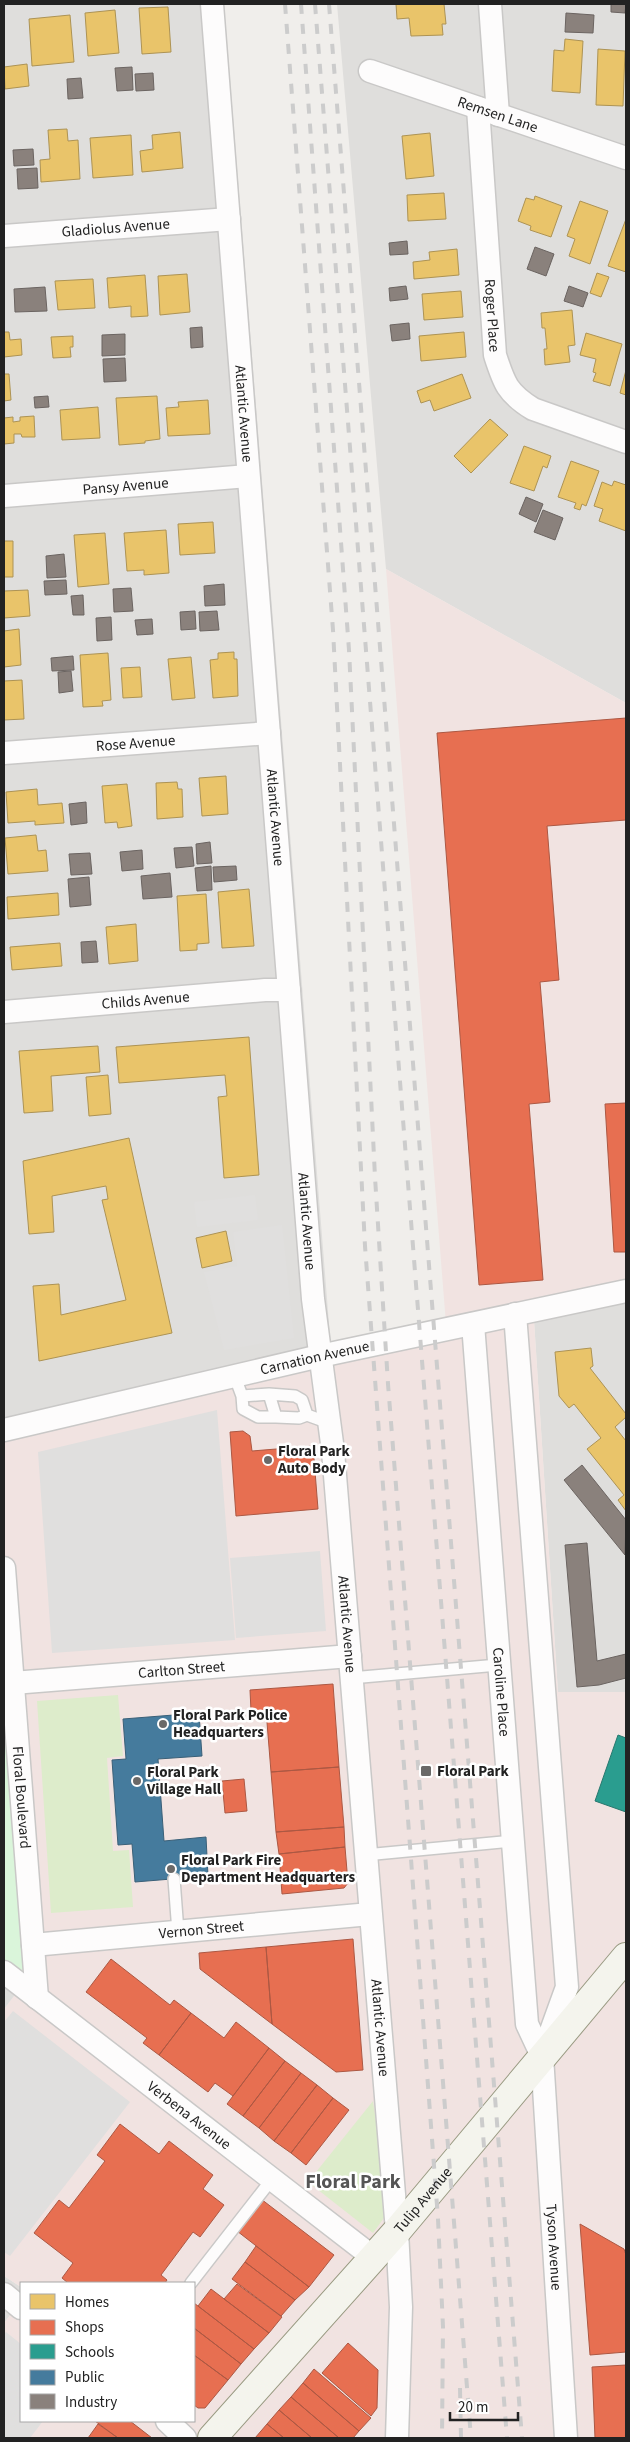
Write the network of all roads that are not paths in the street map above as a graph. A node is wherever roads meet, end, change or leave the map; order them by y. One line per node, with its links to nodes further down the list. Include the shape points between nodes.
1 (212, 4): 6 (street, Atlantic Avenue)
2 (490, 4): 4 (street, Roger Place)
3 (370, 71): 4 (street, Remsen Lane)
4 (488, 111): 5 (street, Remsen Lane); 8 (street, Roger Place, via 495,355 503,383 519,400 533,408)
5 (626, 158)
6 (228, 219): 7 (street, Gladiolus Avenue); 9 (street, Atlantic Avenue)
7 (4, 236)
8 (626, 442)
9 (248, 476): 10 (street, Pansy Avenue); 11 (street, Atlantic Avenue)
10 (4, 496)
11 (269, 733): 12 (street, Rose Avenue); 13 (street, Atlantic Avenue)
12 (4, 754)
13 (289, 990): 14 (street, Childs Avenue); 18 (street, Atlantic Avenue)
14 (4, 1012)
15 (626, 1291): 16 (street, Carnation Avenue)
16 (516, 1314): 17 (street, Carnation Avenue); 38 (street, via 567,1987)
17 (472, 1324): 18 (street, Carnation Avenue); 26 (street, Caroline Place)
18 (320, 1356): 19 (street, Carnation Avenue); 23 (street, Atlantic Avenue)
19 (238, 1387): 20 (lane); 22 (lane, via 243,1409 258,1418); 24 (street, Carnation Avenue, via 91,1408)
20 (269, 1394): 21 (lane, via 295,1396 302,1400); 22 (lane)
21 (307, 1415): 22 (lane); 23 (lane)
22 (276, 1417)
23 (329, 1424): 27 (street, Atlantic Avenue)
24 (4, 1430)
25 (4, 1568): 28 (street, Floral Boulevard)
26 (498, 1665): 27 (lane); 29 (street, Caroline Place)
27 (350, 1667): 28 (street, Carlton Street); 30 (street, Atlantic Avenue)
28 (13, 1683): 34 (street, Floral Boulevard)
29 (512, 1841): 30 (lane); 38 (street, Caroline Place, via 527,2024)
30 (365, 1855): 32 (street, Atlantic Avenue)
31 (174, 1879): 33 (lane)
32 (370, 1914): 33 (street, Vernon Street); 40 (street, Atlantic Avenue)
33 (178, 1932): 34 (street, Vernon Street)
34 (33, 1945): 37 (street, Floral Boulevard)
35 (626, 1957): 38 (main road, Tulip Avenue)
36 (4, 1972): 37 (street, Verbena Avenue)
37 (37, 1998): 39 (street, Verbena Avenue)
38 (542, 2056): 40 (main road, Tulip Avenue); 49 (street, Tyson Avenue)
39 (272, 2178): 41 (street, Verbena Avenue); 42 (lane)
40 (397, 2232): 41 (main road, Tulip Avenue); 48 (street, Atlantic Avenue, via 401,2307)
41 (374, 2258): 47 (main road, Tulip Avenue)
42 (192, 2282)
43 (4, 2294): 44 (street)
44 (20, 2307)
45 (168, 2422): 46 (street)
46 (185, 2438)
47 (212, 2438)
48 (398, 2438)
49 (566, 2438)

